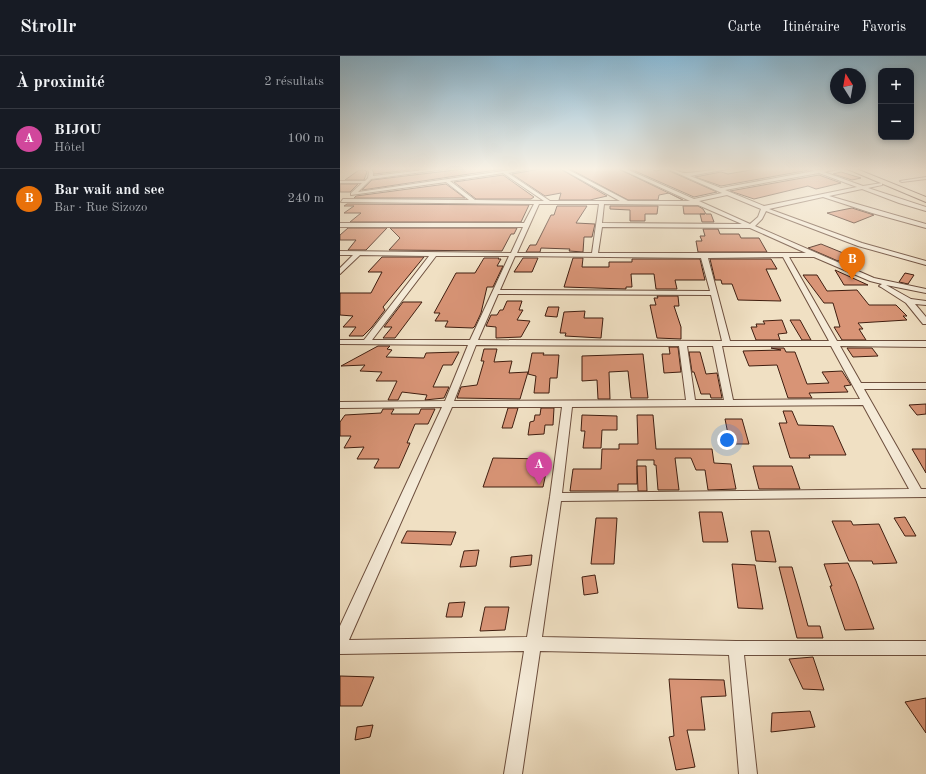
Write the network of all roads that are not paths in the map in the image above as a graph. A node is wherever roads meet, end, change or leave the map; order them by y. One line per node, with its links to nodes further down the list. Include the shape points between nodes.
1 (342, 202): 2 (street)
2 (407, 202)
3 (505, 202): 4 (street)
4 (537, 202): 5 (street); 16 (street)
5 (549, 202): 6 (street)
6 (602, 202): 7 (street); 17 (street)
7 (627, 202): 8 (street)
8 (695, 202): 18 (street)
9 (748, 202): 13 (street)
10 (793, 202): 13 (street)
11 (842, 202): 19 (street)
12 (904, 202): 14 (street)
13 (764, 208): 18 (street, via 760,218); 28 (street, via 868,247)
14 (926, 209)
15 (340, 225): 16 (street)
16 (528, 225): 23 (street)
17 (600, 225): 18 (street); 24 (street)
18 (751, 226): 25 (street)
19 (926, 226)
20 (340, 253): 21 (street)
21 (358, 254): 22 (street); 29 (street)
22 (434, 254): 23 (street); 38 (street)
23 (514, 255): 24 (street); 32 (street)
24 (595, 255): 26 (street)
25 (813, 255): 27 (street); 30 (street)
26 (704, 256): 27 (street); 33 (street)
27 (785, 256): 44 (street)
28 (926, 263)
29 (340, 272)
30 (872, 280): 31 (street); 34 (street)
31 (926, 291)
32 (496, 292): 33 (street); 39 (street)
33 (713, 293): 42 (street)
34 (909, 301): 35 (street); 36 (street)
35 (926, 303)
36 (926, 322)
37 (340, 342): 38 (street)
38 (366, 342): 39 (street)
39 (473, 342): 40 (street); 48 (street)
40 (683, 344): 41 (street); 49 (street)
41 (717, 344): 42 (street); 50 (street)
42 (727, 344): 44 (street)
43 (926, 344): 44 (street)
44 (833, 345): 45 (street)
45 (858, 386): 46 (street); 47 (street)
46 (926, 386)
47 (867, 402): 50 (street); 53 (street)
48 (449, 403): 51 (street); 52 (street); 55 (street)
49 (691, 403): 50 (street); 51 (street)
50 (729, 403)
51 (567, 404): 54 (street)
52 (340, 405)
53 (921, 493): 54 (street)
54 (556, 497): 56 (street)
55 (340, 643)
56 (534, 644): 57 (street); 58 (street); 60 (street)
57 (340, 647)
58 (736, 648): 59 (street); 61 (street)
59 (926, 648)
60 (513, 774)
61 (748, 774)

